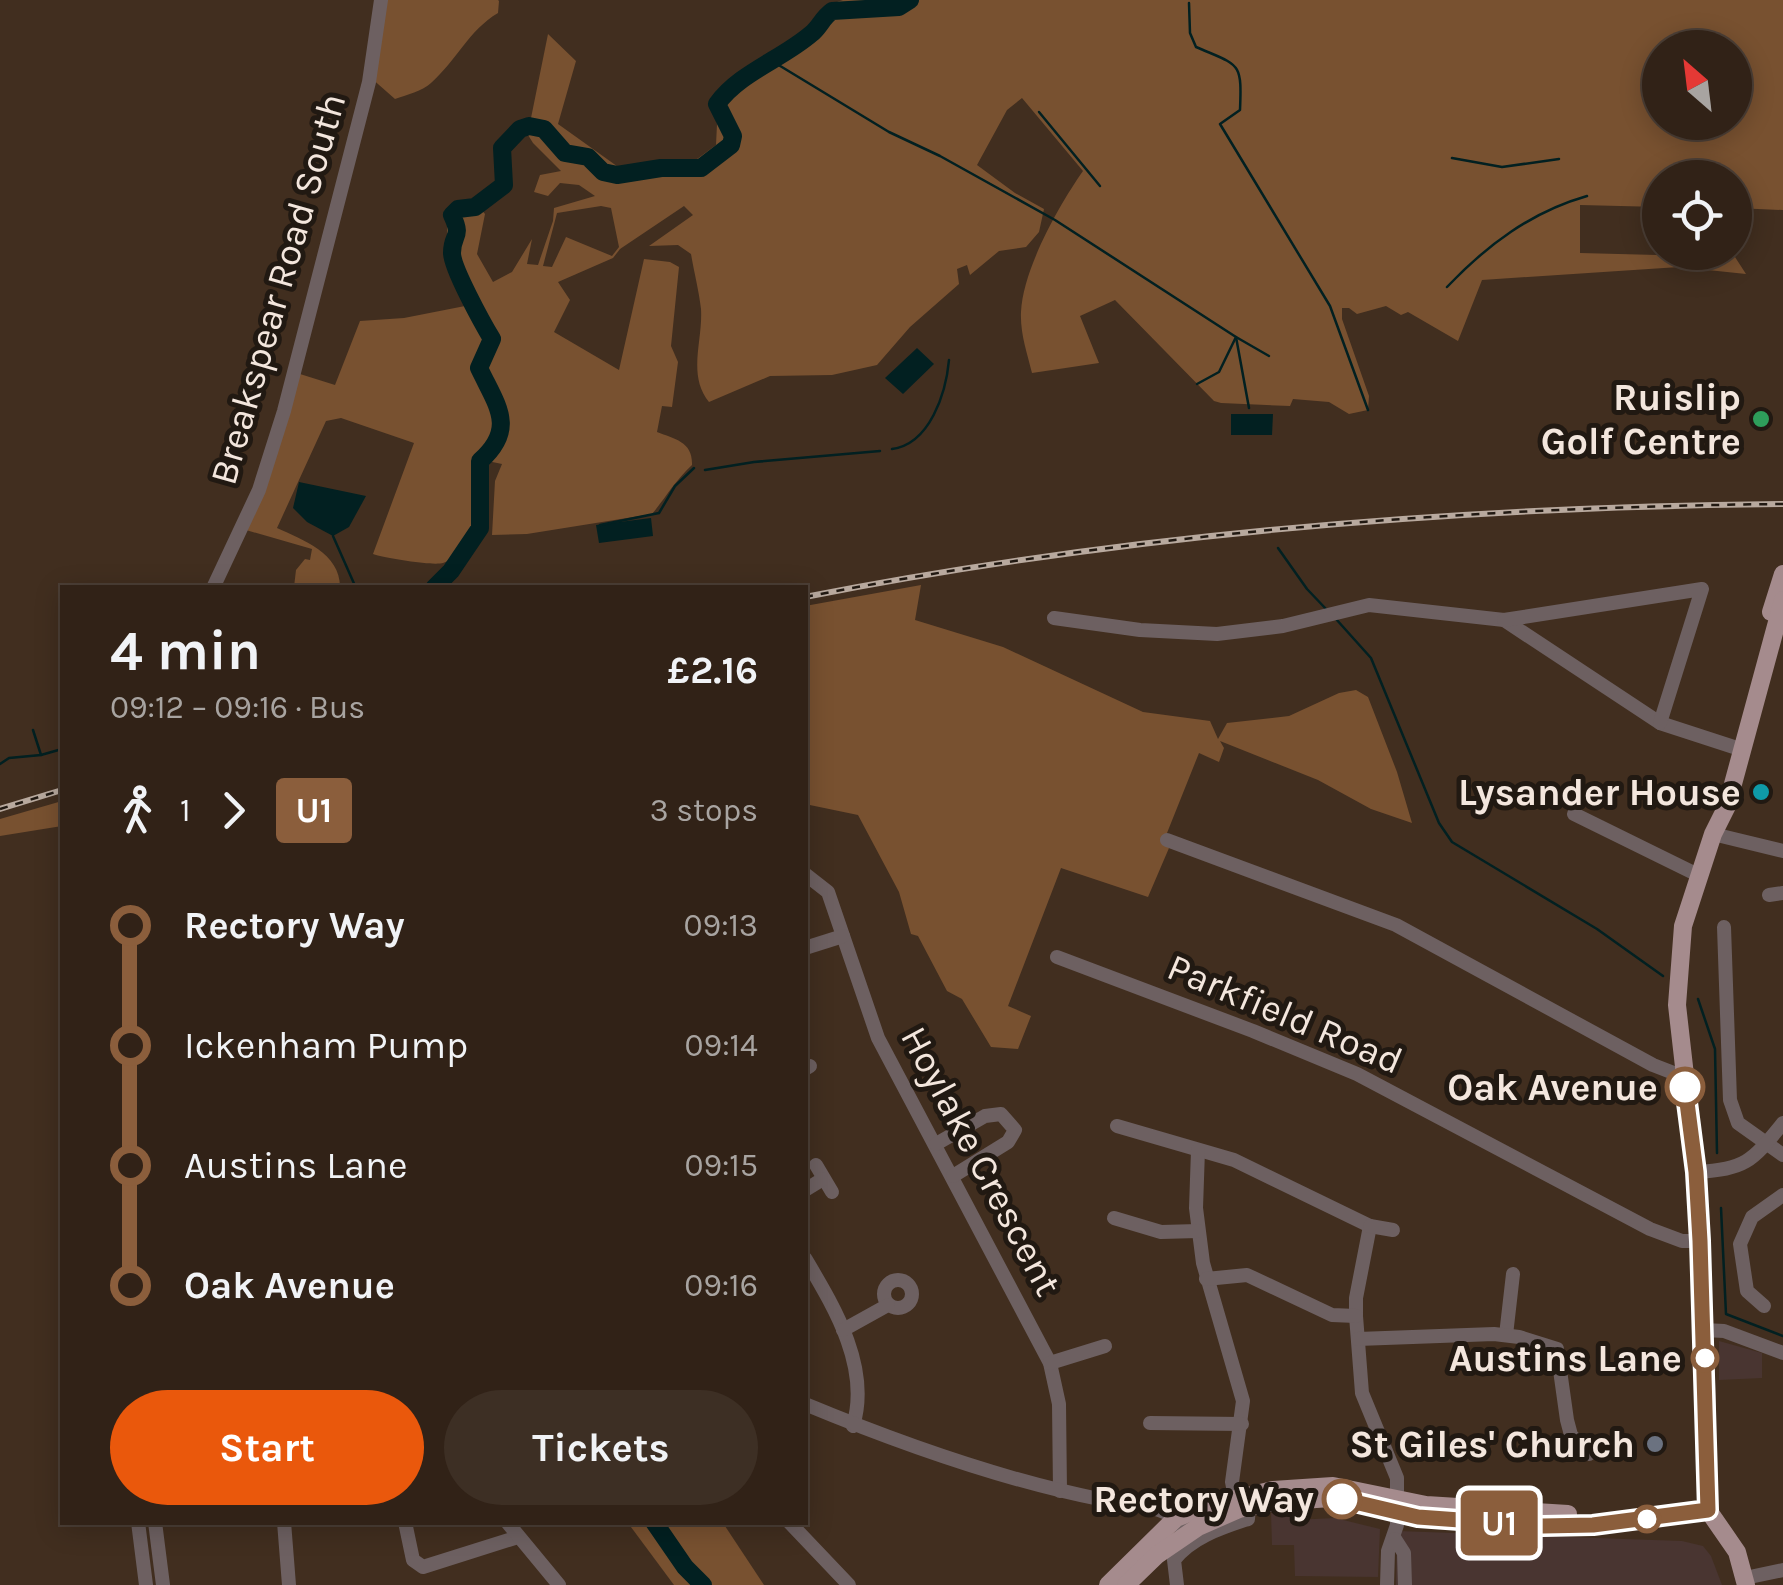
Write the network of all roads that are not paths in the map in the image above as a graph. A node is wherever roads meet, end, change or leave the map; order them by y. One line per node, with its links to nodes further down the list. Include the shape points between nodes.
1 (381, 0): 3 (street, Breakspear Road South, via 369,82 284,411 259,490)
2 (1783, 574): 8 (main road)
3 (214, 585)
4 (1783, 600): 8 (main road)
5 (1054, 618): 6 (street, via 1217,634 1380,605)
6 (1504, 620): 7 (street); 7 (street, via 1702,589)
7 (1660, 723): 8 (street)
8 (1738, 749): 10 (main road, via 1713,812)
9 (1574, 814): 14 (street)
10 (1713, 834): 12 (street); 14 (main road)
11 (1167, 840): 19 (street, via 1396,925)
12 (1783, 851)
13 (808, 876): 16 (street, Hoylake Crescent, via 828,892)
14 (1700, 876): 19 (main road, via 1680,958)
15 (1724, 927): 23 (street, via 1730,1100 1738,1122)
16 (843, 936): 17 (street); 22 (street, Hoylake Crescent, via 878,1038)
17 (808, 947)
18 (1056, 956): 35 (street, Parkfield Road, via 1356,1074 1650,1229)
19 (1684, 1076): 26 (main road)
20 (1783, 1124): 23 (street)
21 (1116, 1126): 24 (street)
22 (936, 1144): 27 (street, Hoylake Crescent); 27 (street, via 985,1116 1002,1114 1015,1130 1008,1142)
23 (1766, 1144): 25 (street); 26 (street, via 1750,1162)
24 (1198, 1150): 32 (street, via 1252,1167); 34 (street)
25 (1783, 1155)
26 (1696, 1172): 35 (main road)
27 (953, 1176): 48 (street, Hoylake Crescent)
28 (808, 1186): 29 (street, via 819,1172)
29 (832, 1192)
30 (1783, 1195): 40 (street, via 1752,1217 1740,1244 1741,1296)
31 (1114, 1218): 34 (street, via 1161,1232)
32 (1370, 1226): 33 (street); 41 (street)
33 (1393, 1230)
34 (1198, 1231): 38 (street)
35 (1700, 1241): 43 (main road)
36 (808, 1264): 42 (street)
37 (1513, 1274): 44 (street)
38 (1206, 1279): 41 (street, via 1248,1275 1332,1315); 51 (street, via 1242,1395)
39 (888, 1305): 42 (street)
40 (1764, 1306)
41 (1356, 1316): 45 (street)
42 (843, 1330): 52 (street, via 858,1380)
43 (1704, 1330): 47 (street); 57 (main road)
44 (1506, 1335): 45 (street); 53 (street, via 1557,1348 1566,1420)
45 (1358, 1339): 56 (street, via 1362,1393 1396,1474)
46 (1105, 1346): 48 (street)
47 (1783, 1353)
48 (1050, 1363): 54 (street, Hoylake Crescent, via 1059,1404)
49 (808, 1405): 52 (street)
50 (1159, 1419): 51 (street)
51 (1242, 1424): 55 (street, via 1232,1482)
52 (853, 1426): 54 (street)
53 (1589, 1454)
54 (1060, 1491): 64 (street, via 1138,1507)
55 (1242, 1502): 56 (main road, via 1322,1486 1347,1487); 64 (main road); 64 (street, via 1248,1519)
56 (1397, 1506): 57 (main road, via 1628,1520); 66 (street)
57 (1708, 1510): 68 (main road, via 1737,1552)
58 (138, 1525): 69 (street)
59 (155, 1525): 70 (street)
60 (284, 1525): 71 (street)
61 (407, 1525): 65 (street, via 413,1560 423,1567)
62 (509, 1525): 65 (street)
63 (793, 1525): 73 (street)
64 (1179, 1531): 74 (main road); 75 (main road); 76 (street)
65 (518, 1536): 72 (street)
66 (1395, 1538): 77 (street); 78 (street, via 1404,1553)
67 (1783, 1570): 68 (street)
68 (1745, 1581)
69 (146, 1585)
70 (162, 1585)
71 (289, 1585)
72 (559, 1585)
73 (849, 1585)
74 (1108, 1585)
75 (1126, 1585)
76 (1177, 1585)
77 (1387, 1585)
78 (1405, 1585)

